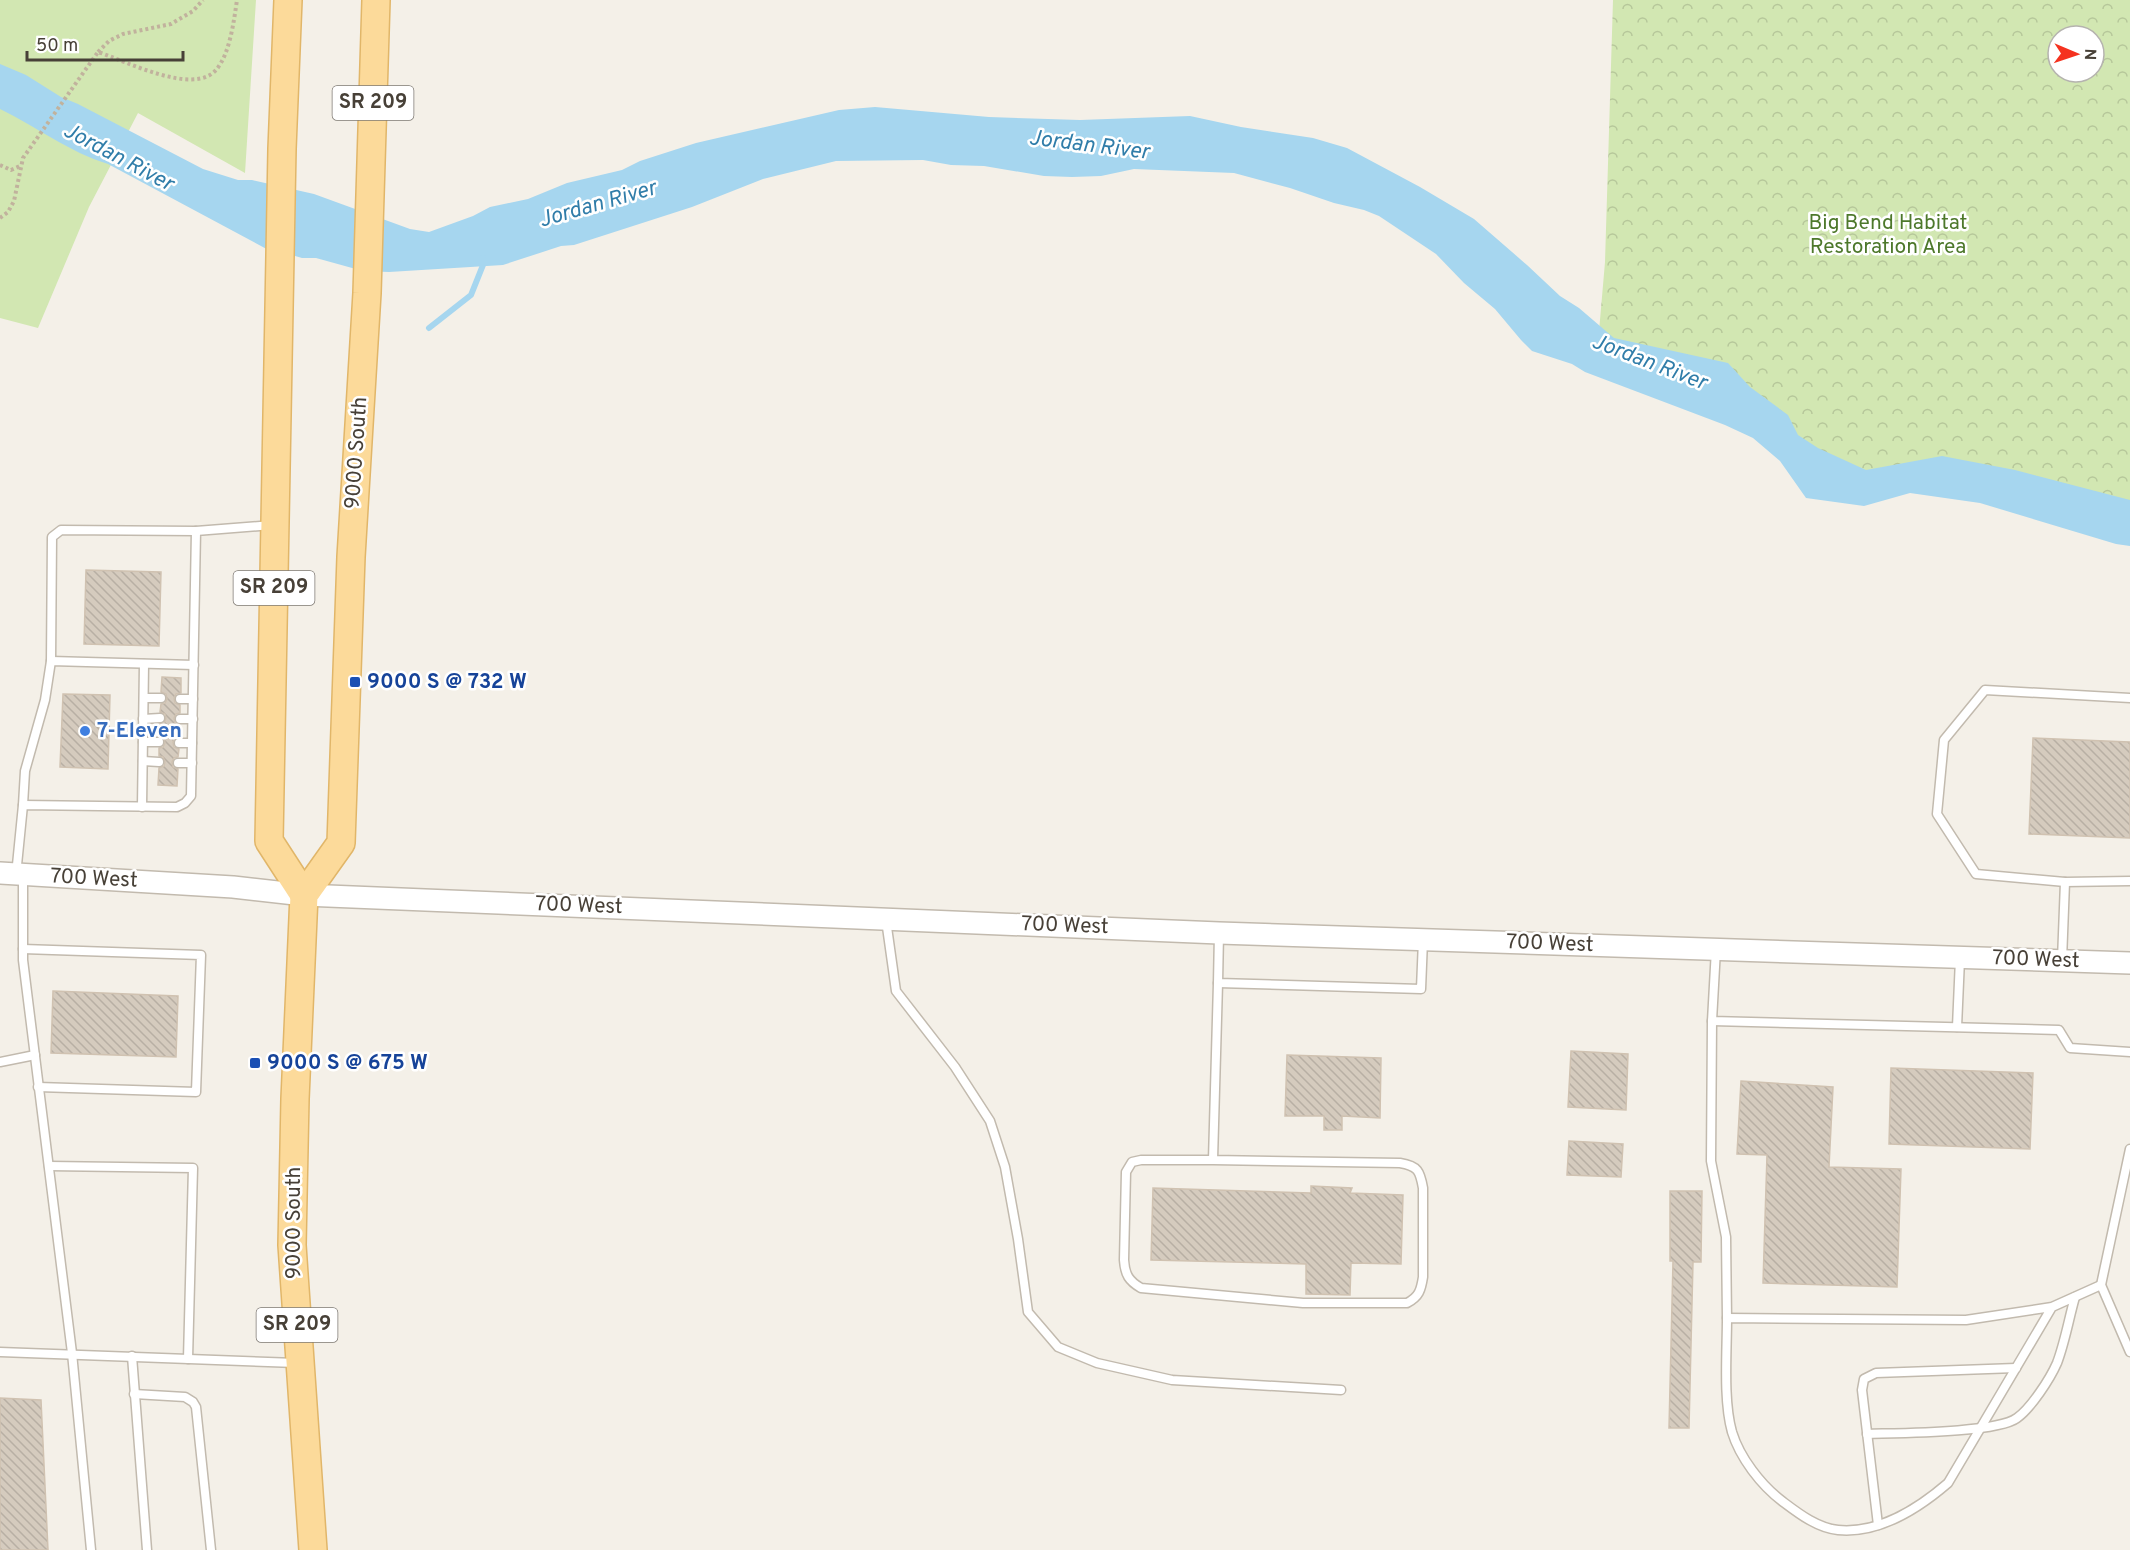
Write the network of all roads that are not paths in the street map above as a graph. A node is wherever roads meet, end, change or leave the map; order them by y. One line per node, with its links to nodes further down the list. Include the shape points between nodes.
1 (288, 0): 3 (main road, SR 209)
2 (376, 0): 30 (main road, 9000 South / SR 209, via 368,292 351,557 341,843)
3 (275, 524): 4 (lane); 30 (main road, SR 209, via 269,841)
4 (195, 531): 5 (lane, via 61,530 52,537); 7 (lane)
5 (51, 661): 6 (lane); 25 (lane, via 45,700 25,771)
6 (144, 664): 7 (lane); 8 (lane)
7 (194, 665): 12 (lane)
8 (144, 698): 9 (lane); 14 (lane)
9 (161, 698)
10 (2130, 698): 29 (lane, via 1984,690 1944,740 1937,814 1976,874)
11 (180, 699): 12 (lane)
12 (193, 699): 16 (lane)
13 (160, 718): 14 (lane)
14 (143, 719): 17 (lane)
15 (180, 719): 16 (lane)
16 (193, 719): 20 (lane)
17 (143, 742): 18 (lane); 21 (lane)
18 (159, 742)
19 (179, 742): 20 (lane)
20 (192, 743): 24 (lane)
21 (142, 761): 22 (lane); 26 (lane)
22 (159, 762)
23 (178, 763): 24 (lane)
24 (192, 763): 26 (lane, via 191,796 185,803 177,807)
25 (23, 805): 26 (lane); 27 (lane)
26 (142, 807)
27 (13, 875): 30 (street, 700 West, via 232,887); 34 (lane)
28 (2130, 881): 29 (lane)
29 (2065, 882): 37 (lane)
30 (303, 895): 31 (street, 700 West); 58 (main road, 9000 South / SR 209, via 292,1245)
31 (886, 919): 32 (street, 700 West); 60 (lane, via 896,992 955,1067 990,1121 1005,1167 1028,1312 1058,1347 1097,1363 1172,1380)
32 (1219, 933): 33 (street, 700 West); 39 (lane)
33 (1423, 940): 35 (street, 700 West); 39 (lane, via 1421,989)
34 (23, 949): 43 (lane); 45 (lane, via 201,955 196,1092)
35 (1716, 949): 36 (street, 700 West); 40 (lane)
36 (1960, 957): 37 (street, 700 West); 41 (lane)
37 (2062, 961): 38 (street, 700 West)
38 (2130, 963)
39 (1218, 983): 47 (lane)
40 (1712, 1021): 41 (lane); 52 (lane, via 1711,1161 1726,1237)
41 (1956, 1027): 42 (lane, via 2059,1030 2070,1048)
42 (2130, 1052)
43 (35, 1055): 44 (lane); 45 (lane)
44 (0, 1062)
45 (38, 1087): 48 (lane)
46 (2130, 1149): 49 (lane)
47 (1213, 1160): 47 (lane, via 1132,1162 1126,1172 1124,1260 1129,1281 1141,1288 1303,1303 1407,1303 1417,1298 1423,1277 1423,1188 1413,1165)
48 (48, 1166): 55 (lane); 57 (lane, via 193,1168)
49 (2101, 1285): 50 (lane); 54 (lane)
50 (2075, 1297): 51 (lane); 62 (lane, via 2057,1363 2043,1389 2017,1418)
51 (2052, 1307): 52 (lane, via 1966,1320); 59 (lane)
52 (1727, 1318): 64 (lane, via 1732,1432 1753,1470 1773,1494 1813,1522 1837,1530)
53 (0, 1352): 55 (lane)
54 (2130, 1352)
55 (72, 1353): 56 (lane); 65 (lane)
56 (132, 1356): 57 (lane); 61 (lane)
57 (188, 1359): 58 (lane)
58 (299, 1363): 68 (main road, 9000 South / SR 209)
59 (2016, 1368): 62 (lane); 63 (lane, via 1876,1373 1864,1378)
60 (1341, 1390)
61 (134, 1394): 66 (lane); 67 (lane, via 185,1397 196,1407)
62 (1981, 1428): 63 (lane); 64 (lane, via 1948,1483 1927,1501)
63 (1867, 1434): 64 (lane)
64 (1878, 1525)
65 (90, 1550)
66 (147, 1550)
67 (211, 1550)
68 (313, 1550)

